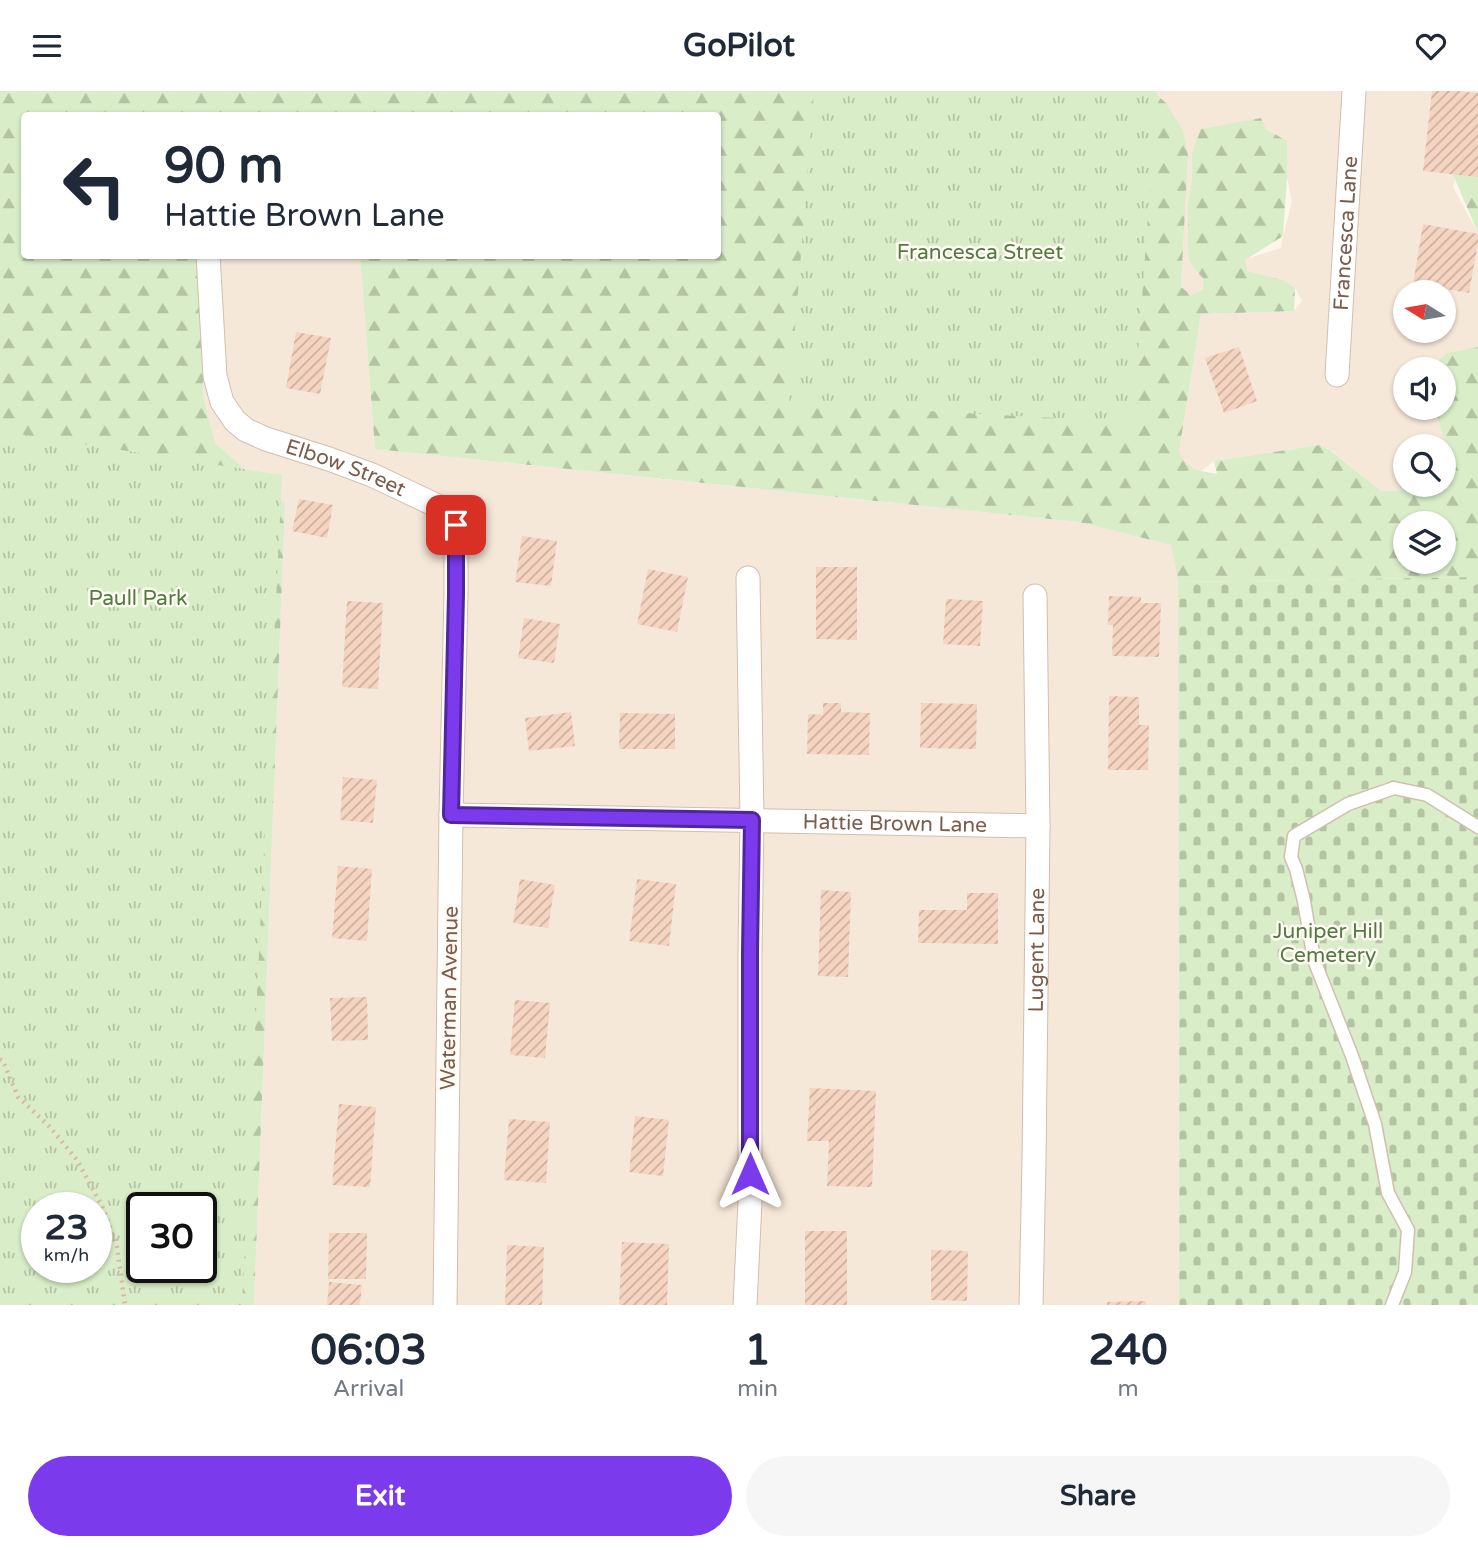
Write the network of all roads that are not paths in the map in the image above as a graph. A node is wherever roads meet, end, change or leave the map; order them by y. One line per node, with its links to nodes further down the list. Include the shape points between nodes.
1 (1354, 91): 3 (street, Francesca Lane)
2 (208, 259): 6 (street, Elbow Street, via 215,376 222,402 235,421 266,439 372,475 446,510 456,525)
3 (1337, 375)
4 (748, 578): 8 (street)
5 (1035, 596): 9 (street, Lugent Lane)
6 (454, 690): 7 (street, Waterman Avenue)
7 (451, 815): 8 (street, Hattie Brown Lane); 11 (street, Waterman Avenue)
8 (752, 820): 9 (street, Hattie Brown Lane); 12 (street, via 750,1202)
9 (1038, 826): 13 (street, Lugent Lane)
10 (1478, 827): 14 (lane, via 1427,795 1394,789 1348,804 1294,836 1291,857 1314,960 1375,1124 1388,1193 1408,1230 1405,1272)
11 (444, 1305)
12 (745, 1305)
13 (1031, 1305)
14 (1392, 1305)

